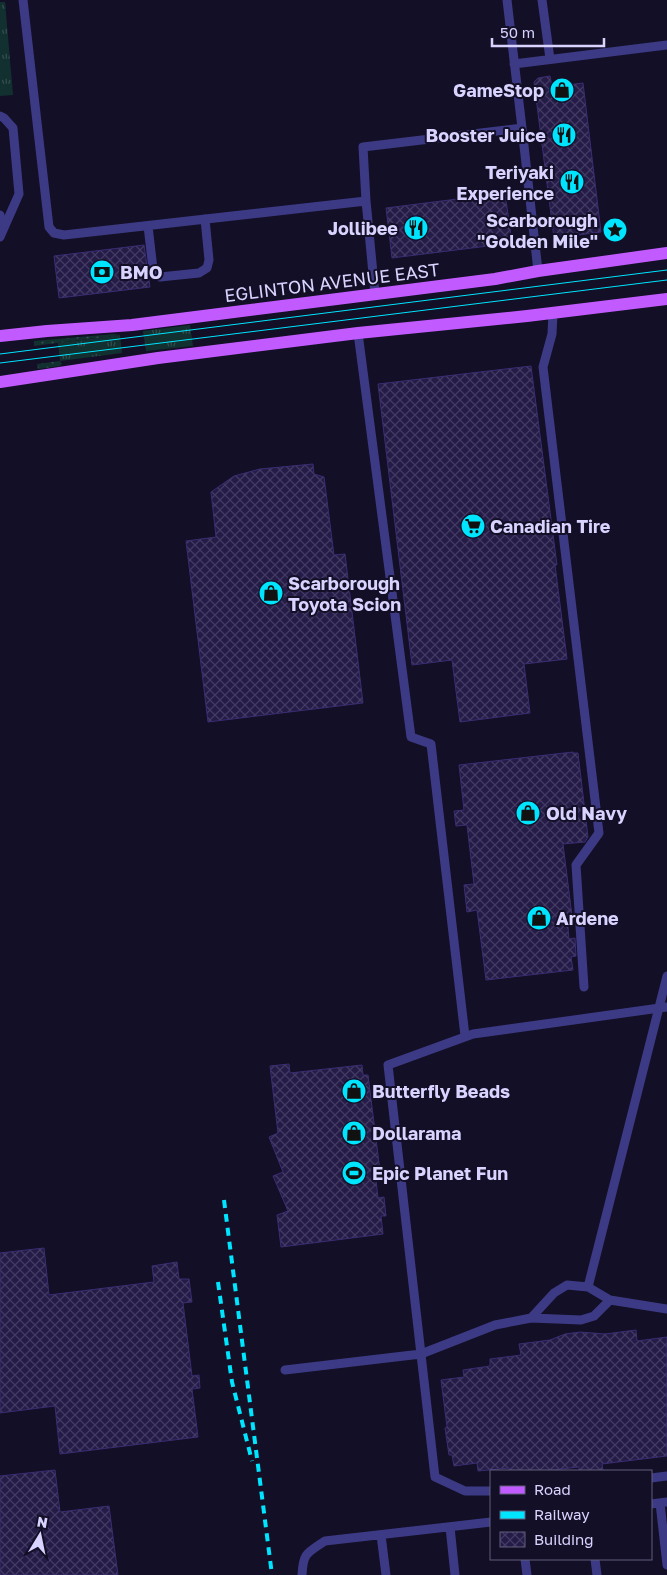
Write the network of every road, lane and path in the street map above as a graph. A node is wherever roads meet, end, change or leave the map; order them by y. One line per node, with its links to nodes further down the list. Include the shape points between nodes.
1 (22, 0): 12 (lane, via 49,226 54,233 64,235)
2 (507, 0): 6 (lane)
3 (542, 0): 5 (lane)
4 (667, 45): 5 (lane)
5 (550, 59): 6 (lane)
6 (514, 64): 8 (lane)
7 (0, 116): 13 (lane, via 13,128 19,194)
8 (522, 128): 9 (lane, via 363,147); 15 (lane)
9 (366, 201): 11 (lane); 16 (lane)
10 (0, 215): 13 (lane)
11 (205, 219): 12 (lane); 12 (lane, via 209,260 207,268 199,273 160,276 153,270)
12 (148, 226)
13 (1, 233)
14 (667, 253): 15 (main road, EGLINTON AVENUE EAST)
15 (538, 271): 16 (main road, EGLINTON AVENUE EAST)
16 (375, 294): 20 (main road, EGLINTON AVENUE EAST, via 139,324)
17 (666, 302): 18 (main road)
18 (553, 313): 19 (main road); 23 (lane, via 552,334 543,367 599,833 576,864)
19 (358, 333): 21 (main road); 25 (lane, via 411,737 431,744)
20 (0, 336)
21 (0, 382)
22 (667, 976): 24 (lane)
23 (584, 988)
24 (663, 1008): 25 (lane); 26 (lane)
25 (466, 1036): 30 (lane, via 388,1065)
26 (588, 1287): 27 (lane); 29 (lane, via 568,1285 554,1293)
27 (610, 1300): 28 (lane); 29 (lane, via 594,1316 581,1320)
28 (667, 1309)
29 (531, 1318): 30 (lane, via 495,1325)
30 (421, 1354): 31 (lane); 34 (lane, via 435,1477 465,1491)
31 (284, 1370)
32 (667, 1476): 33 (lane)
33 (652, 1478)
34 (490, 1491)
35 (659, 1503): 41 (lane)
36 (490, 1522): 37 (lane)
37 (450, 1527): 38 (lane); 44 (lane)
38 (381, 1535): 42 (lane, via 325,1541 303,1560); 43 (lane)
39 (525, 1560): 45 (lane)
40 (595, 1560): 46 (lane)
41 (667, 1565)
42 (302, 1575)
43 (386, 1575)
44 (455, 1575)
45 (526, 1575)
46 (597, 1575)

